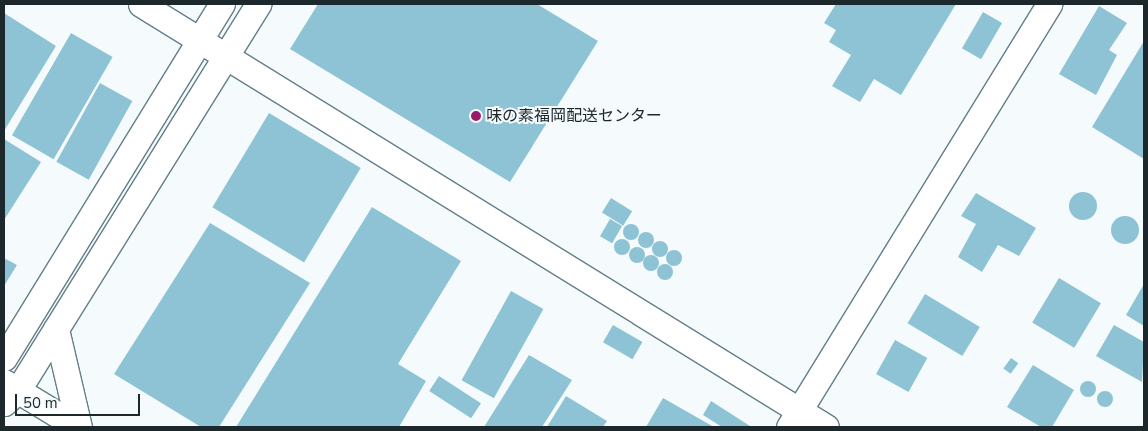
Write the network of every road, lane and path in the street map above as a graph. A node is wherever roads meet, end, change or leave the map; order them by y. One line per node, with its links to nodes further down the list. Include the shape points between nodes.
1 (141, 4): 5 (street)
2 (222, 4): 5 (street)
3 (258, 4): 6 (street)
4 (1049, 4): 10 (street)
5 (200, 40): 6 (street); 8 (street)
6 (226, 55): 7 (street); 10 (street)
7 (56, 329): 9 (street); 11 (street)
8 (4, 358)
9 (9, 392): 11 (street)
10 (794, 419): 12 (street)
11 (79, 427)
12 (826, 427)

